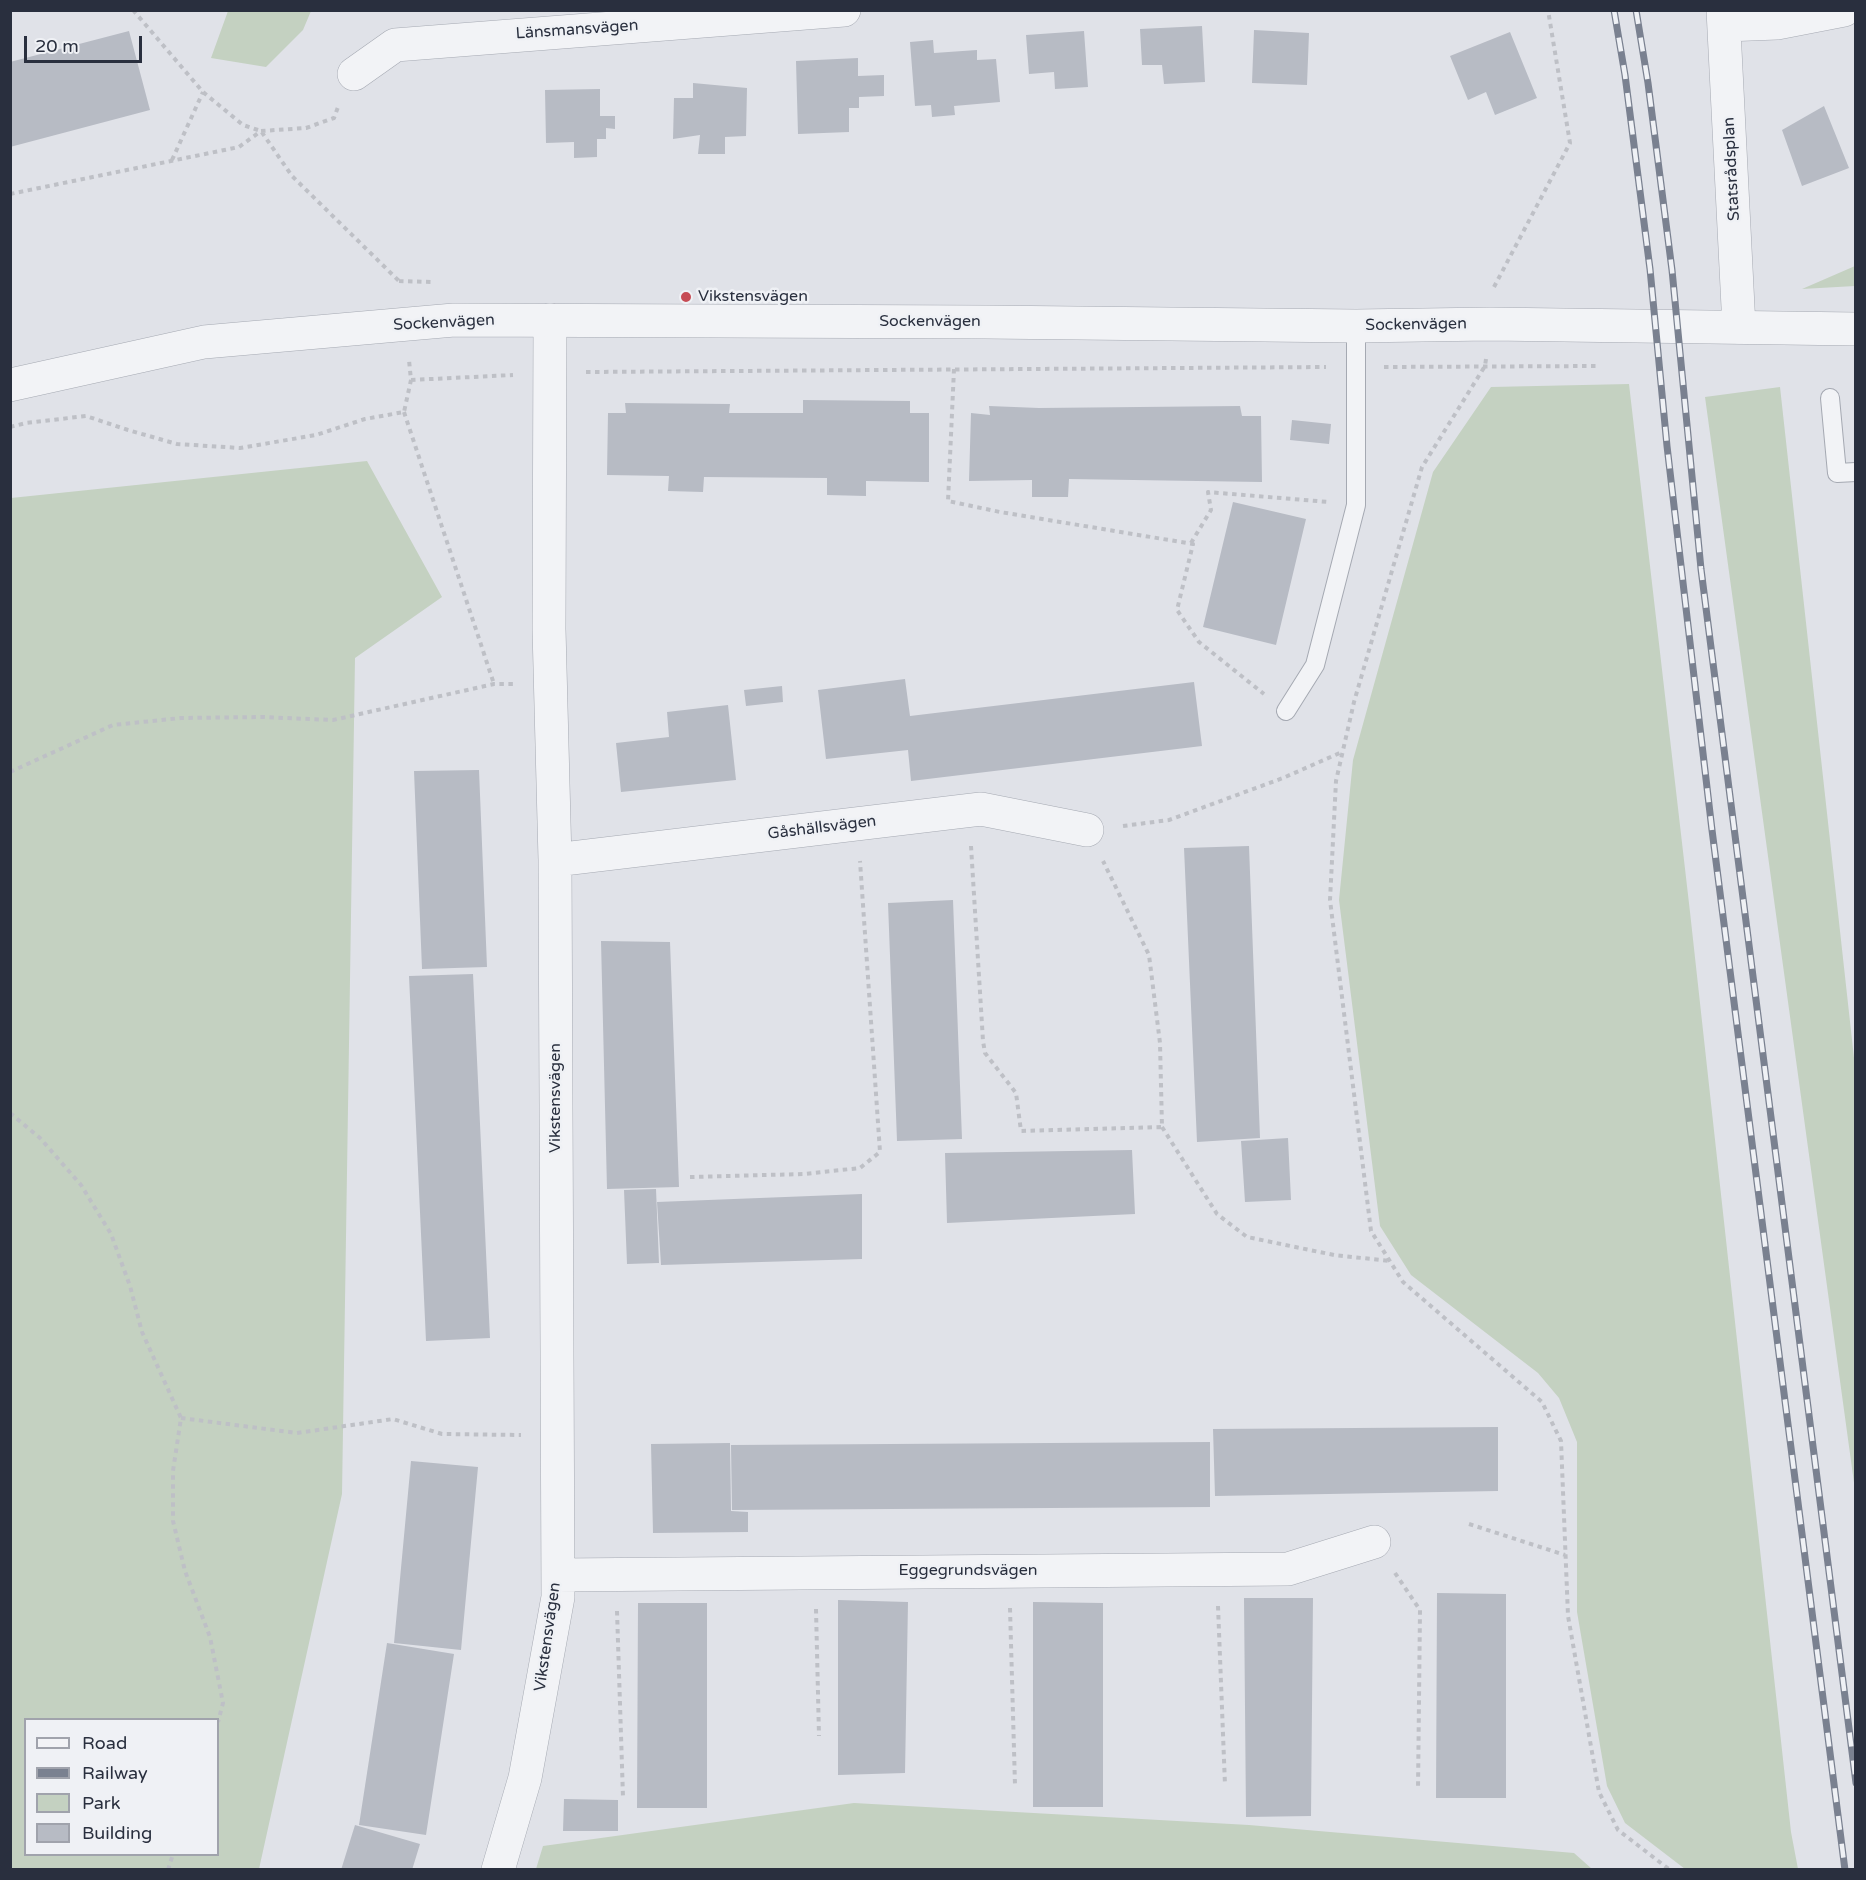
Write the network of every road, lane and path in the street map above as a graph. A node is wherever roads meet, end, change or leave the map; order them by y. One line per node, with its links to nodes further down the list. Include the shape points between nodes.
1 (133, 10): 7 (path)
2 (844, 10): 6 (street, Länsmansvägen, via 395,45)
3 (1548, 10): 13 (path, via 1570,142 1491,291)
4 (1844, 10): 5 (street, via 1777,23)
5 (1724, 18): 15 (street, Statsrådsplan)
6 (354, 74): 8 (path, via 333,118 306,128)
7 (203, 92): 8 (path, via 243,125); 9 (path)
8 (261, 131): 9 (path, via 239,147); 11 (path, via 292,176)
9 (172, 161): 10 (path)
10 (10, 194)
11 (399, 281)
12 (550, 320): 14 (street, Sockenvägen); 21 (street, Vikstensvägen); 22 (street, Sockenvägen, via 454,320 204,342)
13 (1490, 324): 14 (street, Sockenvägen); 15 (street, Sockenvägen); 17 (path)
14 (1356, 326): 19 (lane)
15 (1739, 327): 16 (street, Sockenvägen)
16 (1856, 329)
17 (1485, 366): 18 (path); 19 (path); 32 (path, via 1422,467)
18 (1601, 366)
19 (1356, 367): 20 (path); 27 (lane)
20 (954, 369): 21 (path); 28 (path, via 948,501)
21 (565, 373): 24 (path, via 411,380); 29 (street, Vikstensvägen)
22 (10, 385)
23 (1830, 398): 26 (lane, via 1837,473)
24 (404, 412): 25 (path, via 365,419 316,435 240,448 177,444 86,416); 30 (path)
25 (10, 427)
26 (1856, 472)
27 (1356, 505): 28 (path, via 1208,492 1210,510); 31 (lane, via 1315,665)
28 (1191, 543): 31 (path, via 1177,610 1199,642)
29 (549, 682): 30 (path); 37 (street, Vikstensvägen)
30 (494, 684): 33 (path, via 333,720 193,718 113,725)
31 (1286, 711)
32 (1342, 752): 36 (path, via 1169,820); 41 (path, via 1336,781 1330,900 1371,1231)
33 (10, 772)
34 (969, 811): 35 (street, Gåshällsvägen); 36 (street, Gåshällsvägen, via 981,809); 39 (path, via 983,1041 986,1053 1016,1093 1021,1131)
35 (857, 824): 37 (street, Gåshällsvägen); 40 (path, via 879,1152 860,1168 804,1174)
36 (1087, 830): 39 (path, via 1149,955 1160,1043)
37 (555, 860): 43 (street, Vikstensvägen)
38 (10, 1113): 42 (path, via 40,1138 81,1185 111,1234 142,1332)
39 (1162, 1128): 41 (path, via 1217,1214 1247,1237 1334,1255)
40 (690, 1177)
41 (1390, 1261): 46 (path, via 1404,1282 1542,1402 1561,1441)
42 (181, 1418): 43 (path, via 297,1433 393,1419 442,1434); 52 (path, via 173,1471 173,1521 185,1571 210,1637 223,1703)
43 (557, 1435): 51 (street, Vikstensvägen)
44 (1470, 1524): 46 (path)
45 (1374, 1542): 47 (street, Eggegrundsvägen, via 1288,1569); 56 (path, via 1420,1610)
46 (1565, 1555): 59 (path, via 1569,1616 1599,1792 1618,1830)
47 (1217, 1569): 48 (street, Eggegrundsvägen); 55 (path)
48 (1009, 1571): 49 (street, Eggegrundsvägen); 54 (path)
49 (815, 1573): 50 (street, Eggegrundsvägen); 53 (path)
50 (616, 1574): 51 (street, Eggegrundsvägen); 57 (path)
51 (558, 1575): 58 (street, Vikstensvägen, via 558,1597 525,1778)
52 (219, 1718)
53 (819, 1736)
54 (1015, 1785)
55 (1225, 1785)
56 (1418, 1790)
57 (623, 1797)
58 (498, 1869)
59 (1670, 1869)

